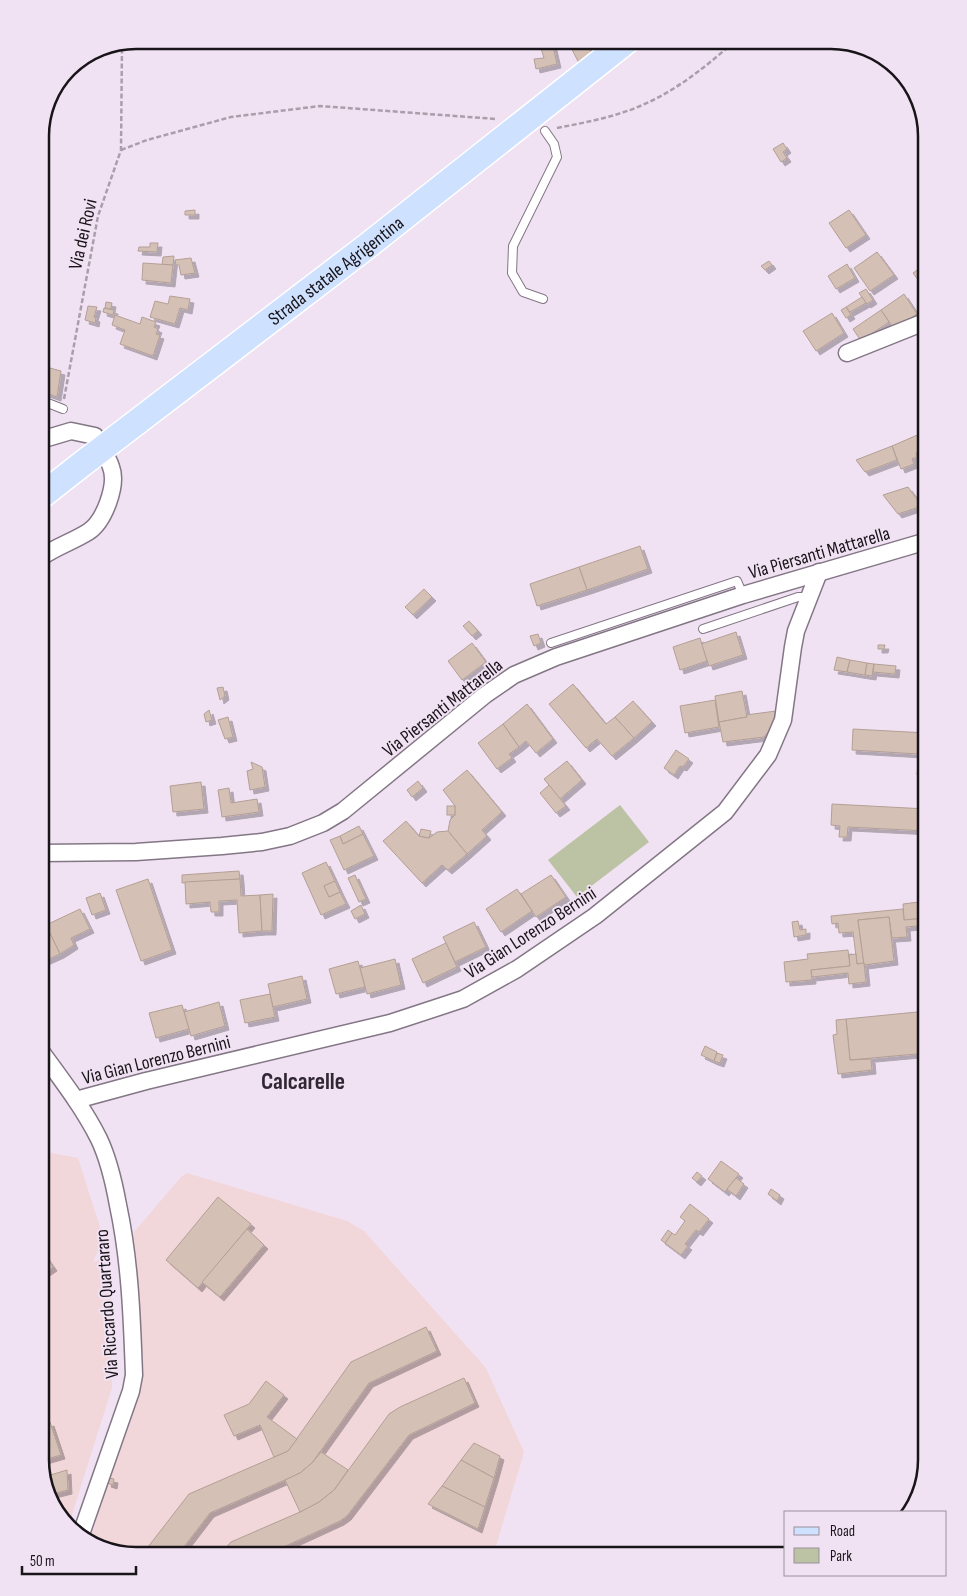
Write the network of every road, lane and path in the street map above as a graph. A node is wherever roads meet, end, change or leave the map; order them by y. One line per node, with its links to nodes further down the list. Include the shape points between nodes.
1 (617, 49): 13 (main road, Strada statale Agrigentina, bridge)
2 (725, 49): 5 (path, via 691,78 649,103 604,118)
3 (122, 50): 6 (path, Via dei Rovi)
4 (501, 119): 6 (path, via 320,106 231,117)
5 (545, 131): 7 (lane, via 557,156 513,246 512,273 523,292)
6 (121, 150): 11 (path, Via dei Rovi, via 98,216)
7 (542, 299)
8 (918, 325): 9 (street)
9 (846, 353)
10 (49, 404): 11 (lane)
11 (63, 409)
12 (49, 438): 15 (street, via 71,431 95,436 112,468 112,489 103,516 89,532)
13 (49, 491)
14 (918, 542): 16 (street, Via Piersanti Mattarella)
15 (49, 552)
16 (819, 572): 17 (street, Via Gian Lorenzo Bernini); 18 (street, Via Piersanti Mattarella)
17 (809, 598): 19 (lane, via 798,597); 23 (street, Via Gian Lorenzo Bernini, via 792,647 783,720 768,755 725,812 594,916 517,969 463,999 390,1023)
18 (657, 616): 20 (lane); 21 (street, Via Piersanti Mattarella, via 514,675 343,811 290,836 262,842 168,850)
19 (704, 629)
20 (551, 643)
21 (49, 853)
22 (49, 1062): 23 (street, Via Riccardo Quartararo)
23 (76, 1100): 24 (street, Via Riccardo Quartararo, via 99,1140 116,1192 128,1267 134,1375)
24 (83, 1530)

